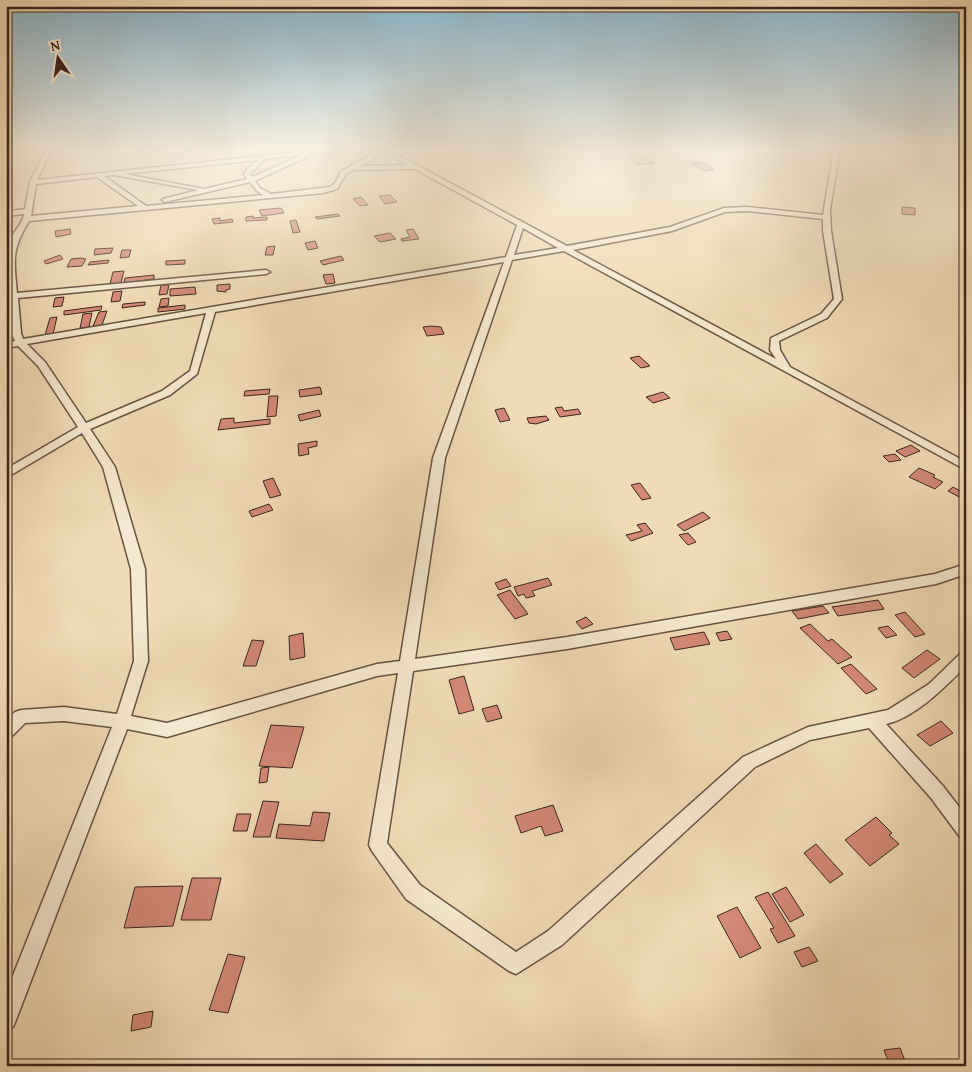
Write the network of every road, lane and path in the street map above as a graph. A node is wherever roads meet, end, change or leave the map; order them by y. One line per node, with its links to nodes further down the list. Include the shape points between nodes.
1 (30, 199): 9 (street)
2 (132, 199): 7 (street)
3 (176, 199): 7 (street)
4 (218, 199): 7 (street)
5 (476, 199): 11 (street)
6 (830, 199): 10 (street)
7 (143, 207): 9 (street)
8 (6, 214): 9 (street)
9 (28, 215): 15 (street, via 10,254)
10 (827, 217): 12 (street, via 747,209 724,210 672,229); 19 (street, via 838,299 824,316 774,340 775,350)
11 (522, 224): 12 (street); 13 (street)
12 (567, 248): 13 (street); 19 (street)
13 (509, 258): 16 (street); 25 (street, via 439,458)
14 (266, 272): 15 (street)
15 (9, 296): 17 (street)
16 (211, 310): 17 (street); 20 (street, via 194,372 166,393)
17 (20, 343): 18 (street); 20 (street, via 42,364)
18 (6, 346)
19 (786, 368): 21 (street)
20 (83, 428): 22 (street); 27 (street, via 109,467 138,569 141,661)
21 (966, 467)
22 (6, 474)
23 (966, 569): 25 (street, via 936,579 567,643)
24 (966, 658): 26 (street, via 934,688 892,716)
25 (406, 666): 26 (street, via 378,845 413,892 516,964 554,938 749,762 808,734); 27 (street, via 377,670 167,730)
26 (872, 720): 29 (street, via 937,792)
27 (122, 721): 28 (street, via 64,714 21,717); 30 (street)
28 (6, 731)
29 (966, 831)
30 (6, 1020)

